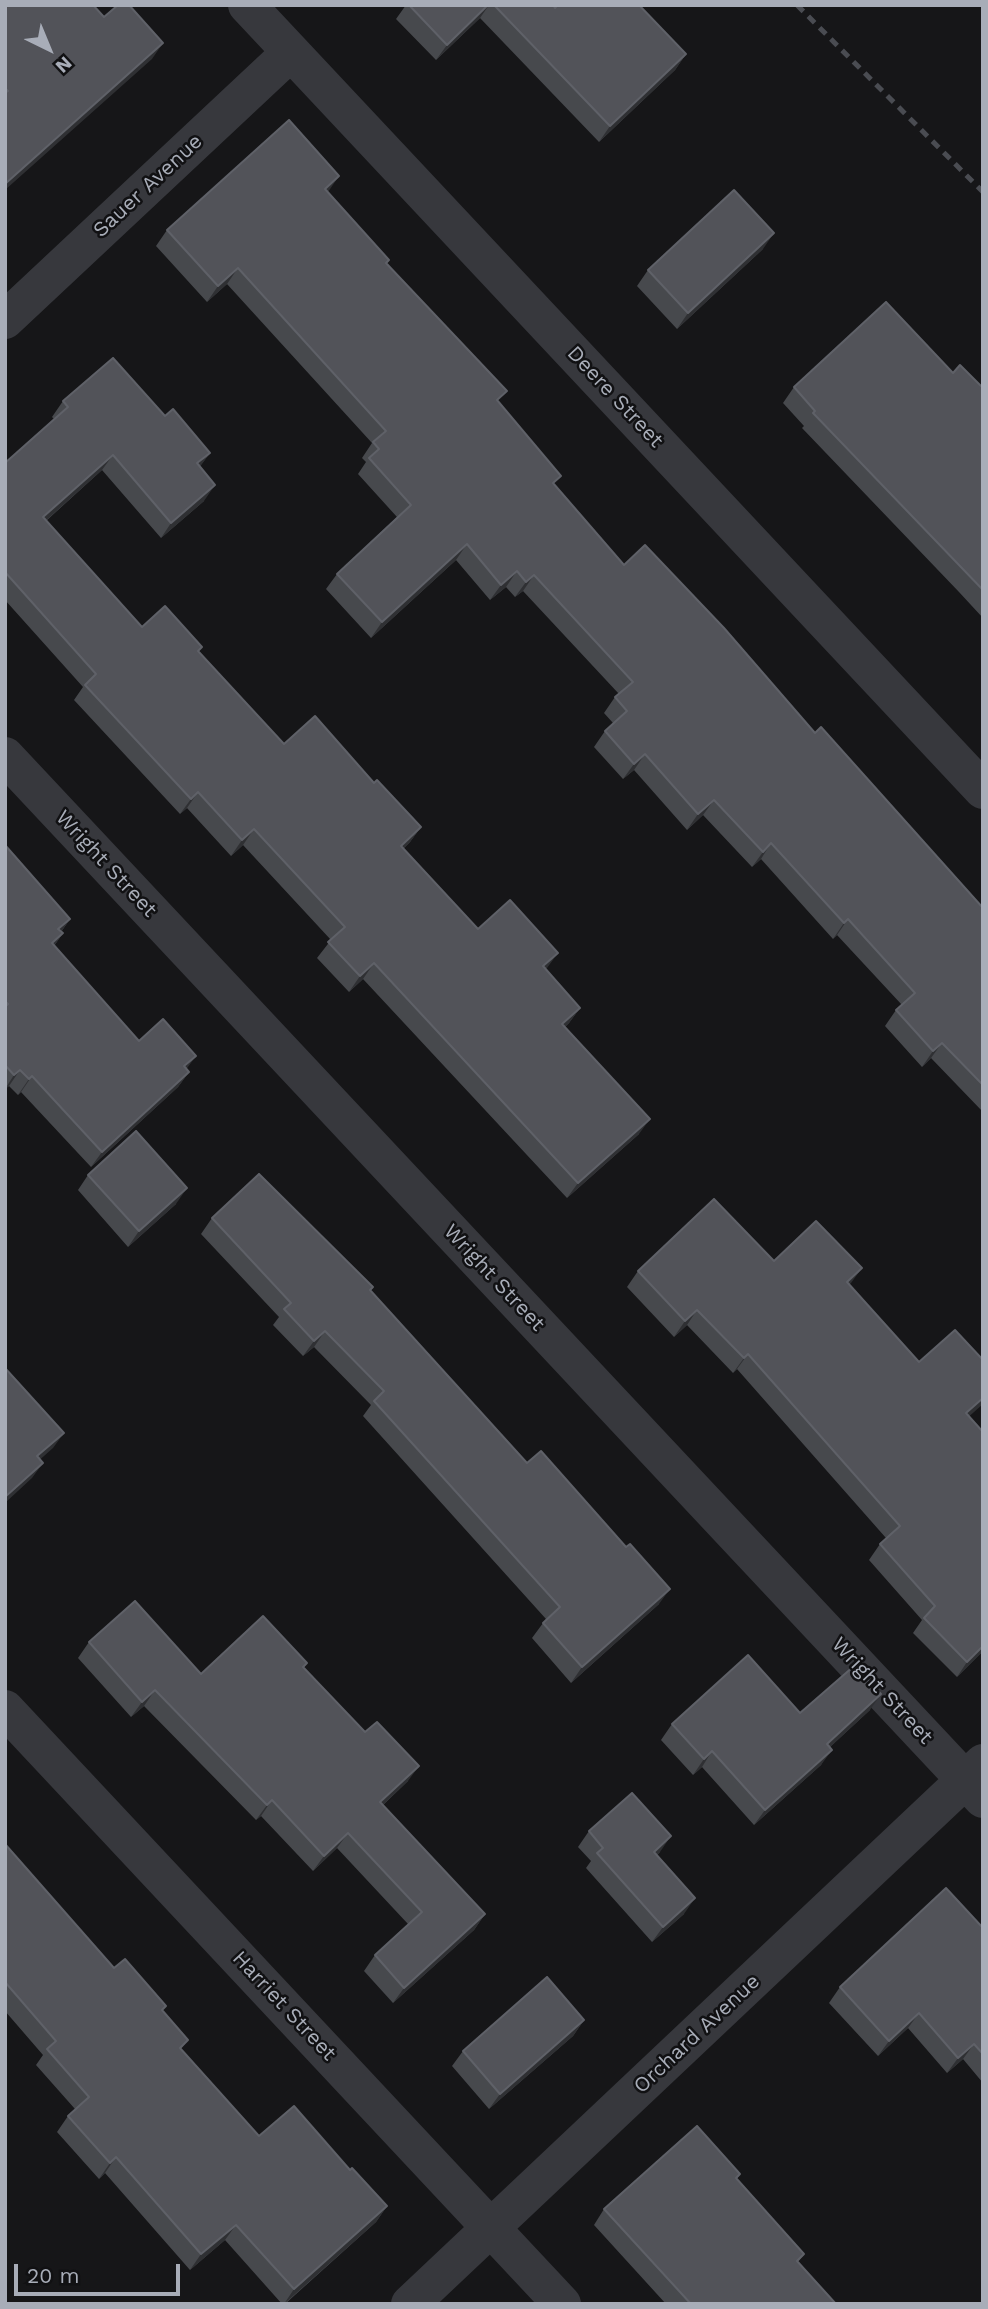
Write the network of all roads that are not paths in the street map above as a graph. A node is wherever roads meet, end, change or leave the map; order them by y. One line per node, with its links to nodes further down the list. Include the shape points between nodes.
1 (247, 5): 2 (street, Deere Street)
2 (291, 52): 3 (street, Sauer Avenue); 5 (street, Deere Street)
3 (5, 320)
4 (5, 756): 7 (street, Wright Street)
5 (983, 790)
6 (5, 1709): 8 (street, Harriet Street)
7 (977, 1781): 8 (street, Orchard Avenue)
8 (490, 2227): 9 (street, Orchard Avenue); 10 (street, Harriet Street)
9 (410, 2304)
10 (562, 2304)

